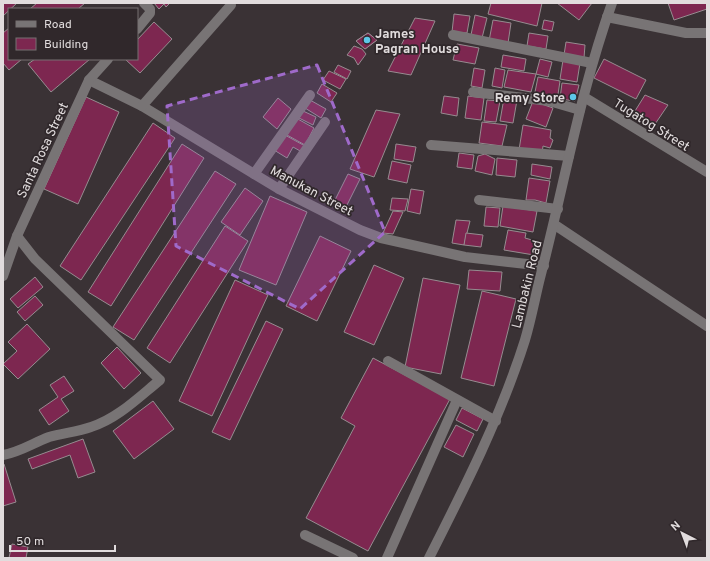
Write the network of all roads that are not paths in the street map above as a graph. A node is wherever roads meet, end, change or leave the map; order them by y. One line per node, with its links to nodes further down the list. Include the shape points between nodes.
1 (144, 3): 5 (street, via 150,9 150,13)
2 (612, 3): 4 (street, Lambakin Road)
3 (231, 5): 14 (street)
4 (607, 17): 6 (street, via 686,33); 9 (street, Lambakin Road)
5 (138, 28)
6 (707, 33)
7 (454, 35): 9 (street)
8 (107, 60): 10 (street, Santa Rosa Street)
9 (592, 63): 13 (street, Lambakin Road)
10 (89, 80): 14 (street, Manukan Street); 25 (street, Santa Rosa Street)
11 (473, 92): 15 (street, via 549,101)
12 (310, 95): 20 (street)
13 (584, 97): 15 (street, Lambakin Road); 19 (street, Tugatog Street)
14 (142, 106): 20 (street, Manukan Street)
15 (580, 110): 18 (street, Lambakin Road)
16 (325, 122): 21 (street)
17 (431, 145): 18 (street)
18 (569, 156): 23 (street, Lambakin Road)
19 (707, 172)
20 (254, 174): 21 (street, Manukan Street)
21 (279, 189): 26 (street, Manukan Street, via 381,238 465,257)
22 (479, 200): 23 (street)
23 (558, 209): 24 (street, Lambakin Road)
24 (555, 225): 26 (street, Lambakin Road); 28 (street)
25 (17, 236): 27 (street, Santa Rosa Street); 32 (street, via 35,259 160,380 124,409 92,427 49,437 14,453)
26 (544, 266): 31 (street, Lambakin Road, via 525,339)
27 (3, 276)
28 (707, 326)
29 (388, 361): 30 (street)
30 (457, 400): 31 (street); 35 (street)
31 (496, 421): 36 (street, Lambakin Road)
32 (3, 455)
33 (305, 534): 34 (street)
34 (353, 558)
35 (387, 558)
36 (429, 558)

